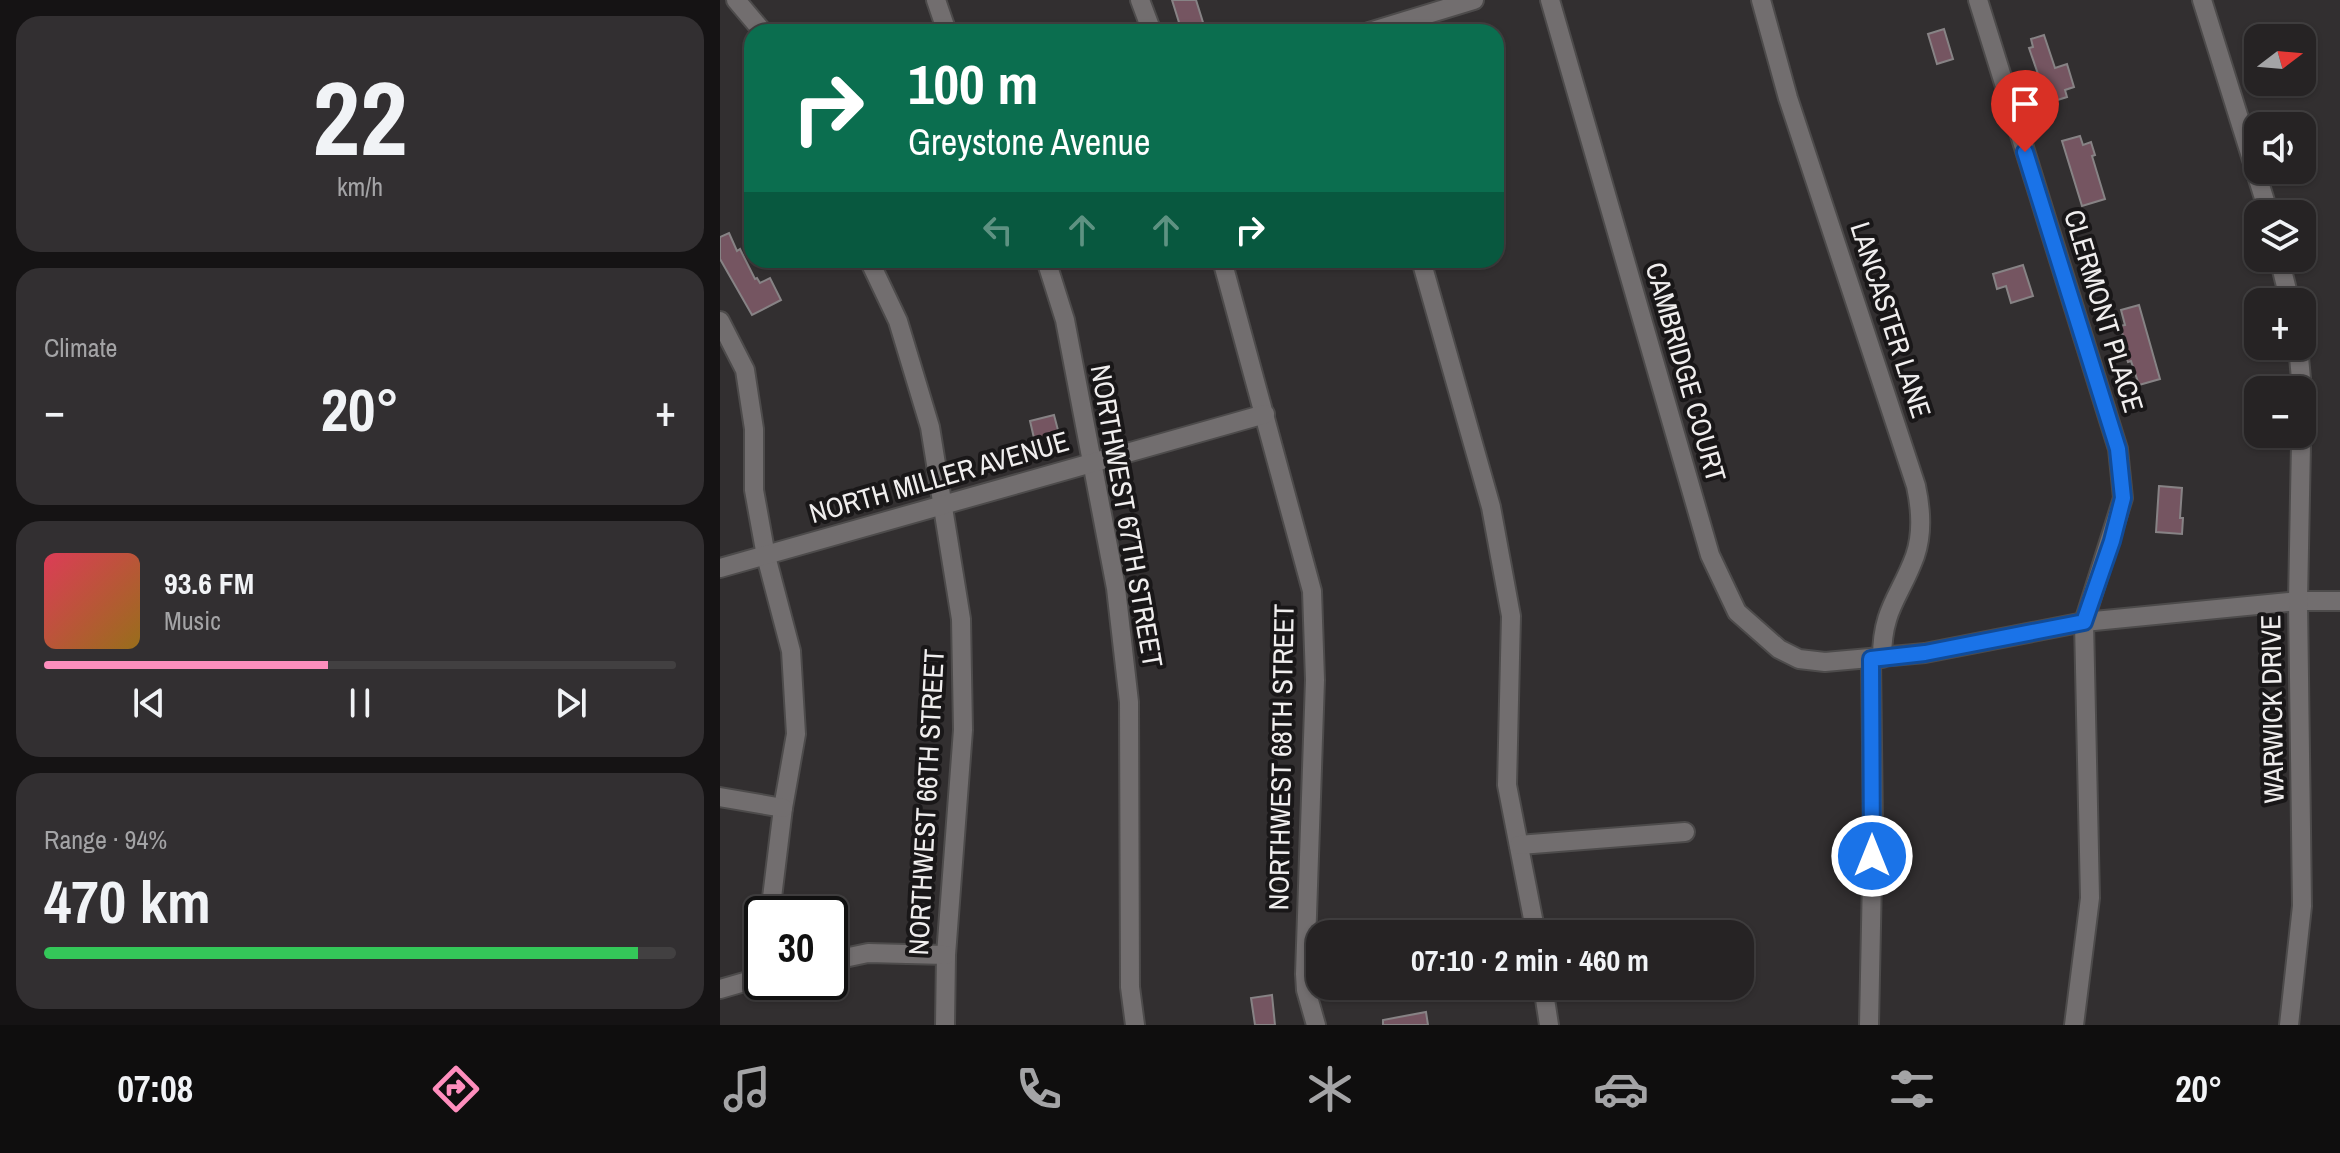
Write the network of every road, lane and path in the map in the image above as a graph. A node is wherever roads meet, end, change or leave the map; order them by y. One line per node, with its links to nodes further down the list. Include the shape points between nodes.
1 (736, 0): 9 (street)
2 (936, 0): 10 (street)
3 (1140, 0): 11 (street)
4 (1474, 0): 12 (street)
5 (1550, 0): 28 (street, CAMBRIDGE COURT, via 1710,555 1737,612 1779,649 1799,659)
6 (1761, 0): 28 (street, LANCASTER LANE, via 1918,497 1917,545 1889,608)
7 (1978, 0): 27 (street, CLERMONT PLACE, via 2118,449 2123,498)
8 (2202, 0): 13 (street)
9 (756, 24)
10 (944, 24)
11 (1149, 24)
12 (1395, 24)
13 (2265, 200)
14 (873, 268): 22 (street, NORTHWEST 66TH STREET, via 898,321 930,427)
15 (1049, 268): 21 (street, NORTHWEST 67TH STREET, via 1065,320)
16 (1224, 268): 19 (street, NORTHWEST 68TH STREET)
17 (1423, 268): 32 (street, via 1491,507 1511,616 1507,785)
18 (720, 321): 23 (street, via 745,370 754,429 754,490)
19 (1265, 414): 21 (street, NORTH MILLER AVENUE); 42 (street, NORTHWEST 68TH STREET, via 1312,591 1315,680 1305,974)
20 (2301, 448): 25 (street, WARWICK DRIVE)
21 (1091, 463): 22 (street, NORTH MILLER AVENUE); 41 (street, NORTHWEST 67TH STREET, via 1116,588 1129,702 1130,987)
22 (943, 505): 23 (street, NORTH MILLER AVENUE); 35 (street, NORTHWEST 66TH STREET, via 961,619 963,730)
23 (766, 556): 24 (street, NORTH MILLER AVENUE); 30 (street, via 791,651 796,734)
24 (720, 568)
25 (2298, 601): 26 (street, CAMBRIDGE COURT); 27 (street, CAMBRIDGE COURT); 46 (street, WARWICK DRIVE, via 2302,906)
26 (2340, 601)
27 (2084, 622): 28 (street, CAMBRIDGE COURT); 45 (street, CLERMONT PLACE, via 2090,898)
28 (1876, 658): 44 (street, LANCASTER LANE)
29 (720, 797): 30 (street)
30 (783, 808): 33 (street)
31 (1685, 832): 32 (street)
32 (1519, 845): 34 (street)
33 (772, 896)
34 (1533, 920)
35 (946, 955): 36 (street); 40 (street, NORTHWEST 66TH STREET)
36 (848, 957)
37 (744, 982): 38 (street)
38 (720, 989)
39 (1545, 1000): 43 (street)
40 (945, 1025)
41 (1135, 1025)
42 (1316, 1025)
43 (1549, 1025)
44 (1869, 1025)
45 (2074, 1025)
46 (2289, 1025)

